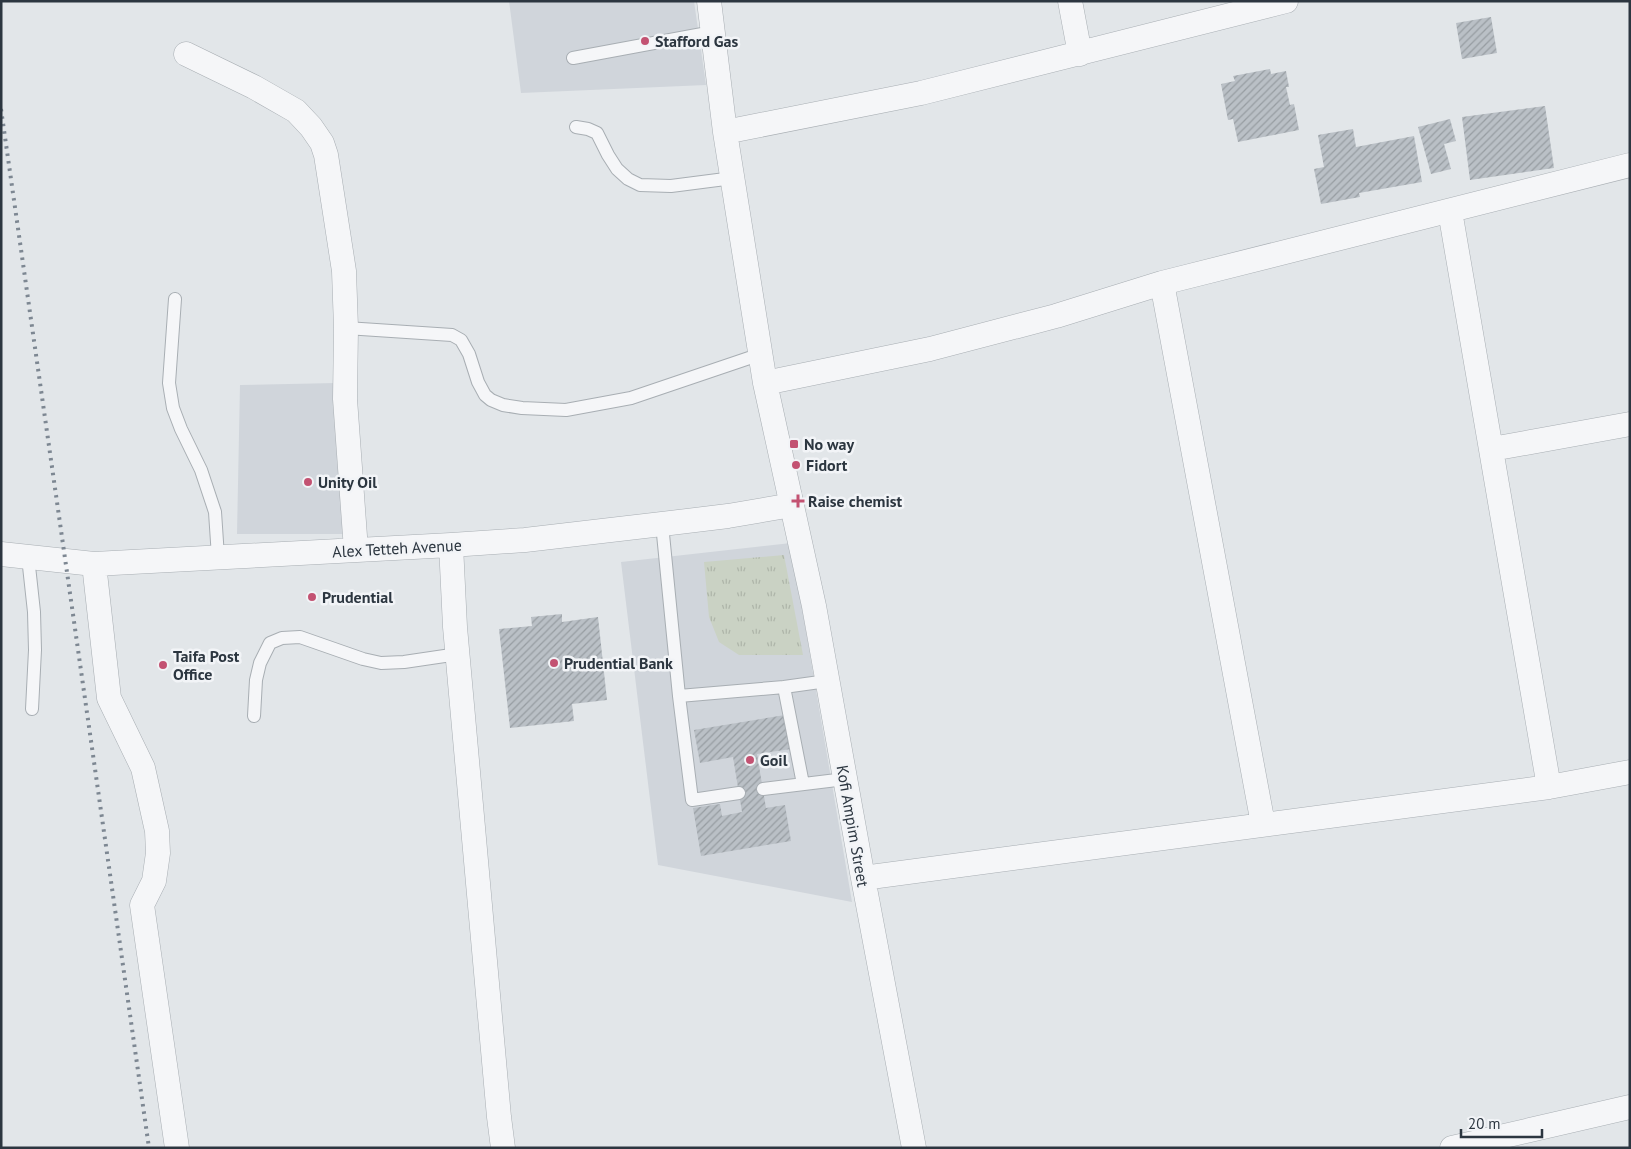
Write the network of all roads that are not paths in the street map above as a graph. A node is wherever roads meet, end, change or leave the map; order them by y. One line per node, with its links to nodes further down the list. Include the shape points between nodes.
1 (709, 1): 4 (street, Kofi Ampim Street)
2 (1070, 1): 6 (street)
3 (1286, 1): 6 (street)
4 (713, 32): 7 (lane); 9 (street, Kofi Ampim Street)
5 (186, 54): 15 (street, via 254,87 296,112 322,143 344,271)
6 (1080, 54): 9 (street, via 921,93)
7 (573, 58)
8 (576, 127): 11 (lane, via 597,133 617,169 640,185 671,186)
9 (725, 132): 11 (street, Kofi Ampim Street)
10 (1630, 165): 12 (street)
11 (733, 178): 16 (street, Kofi Ampim Street)
12 (1450, 211): 13 (street); 19 (street)
13 (1162, 283): 17 (street, via 1056,316 930,349); 40 (street)
14 (175, 299): 26 (lane, via 169,383 173,408 201,470 215,512)
15 (346, 328): 16 (lane, via 452,336 460,340 469,354 485,394 491,400 522,408 566,410 631,398); 23 (street, via 345,400)
16 (760, 354): 17 (street, Kofi Ampim Street)
17 (765, 383): 20 (street, Kofi Ampim Street)
18 (1630, 424): 19 (street)
19 (1492, 449): 37 (street)
20 (792, 505): 21 (street, Alex Tetteh Avenue); 29 (street, Kofi Ampim Street)
21 (662, 524): 22 (street, Alex Tetteh Avenue); 31 (lane)
22 (451, 545): 23 (street, Alex Tetteh Avenue); 28 (street)
23 (356, 550): 26 (street, Alex Tetteh Avenue)
24 (1, 554): 25 (street, Alex Tetteh Avenue)
25 (28, 557): 27 (street, Alex Tetteh Avenue); 32 (lane, via 35,650)
26 (218, 558): 27 (street, Alex Tetteh Avenue)
27 (94, 564): 43 (street, via 108,698 143,768 157,831 154,881 142,905)
28 (458, 654): 33 (lane, via 381,663 363,660 300,637 282,638 270,643 260,663); 44 (street)
29 (827, 681): 30 (lane); 35 (street, Kofi Ampim Street)
30 (784, 687): 31 (lane); 36 (lane)
31 (679, 696): 39 (lane, via 692,800)
32 (32, 709)
33 (254, 716)
34 (1630, 772): 37 (street)
35 (845, 779): 36 (lane); 41 (street, Kofi Ampim Street)
36 (804, 784): 38 (lane)
37 (1549, 787): 40 (street)
38 (763, 789)
39 (739, 793)
40 (1263, 824): 41 (street)
41 (863, 878): 45 (street, Kofi Ampim Street)
42 (1630, 1107): 46 (street)
43 (177, 1148)
44 (503, 1148)
45 (914, 1148)
46 (1452, 1148)

